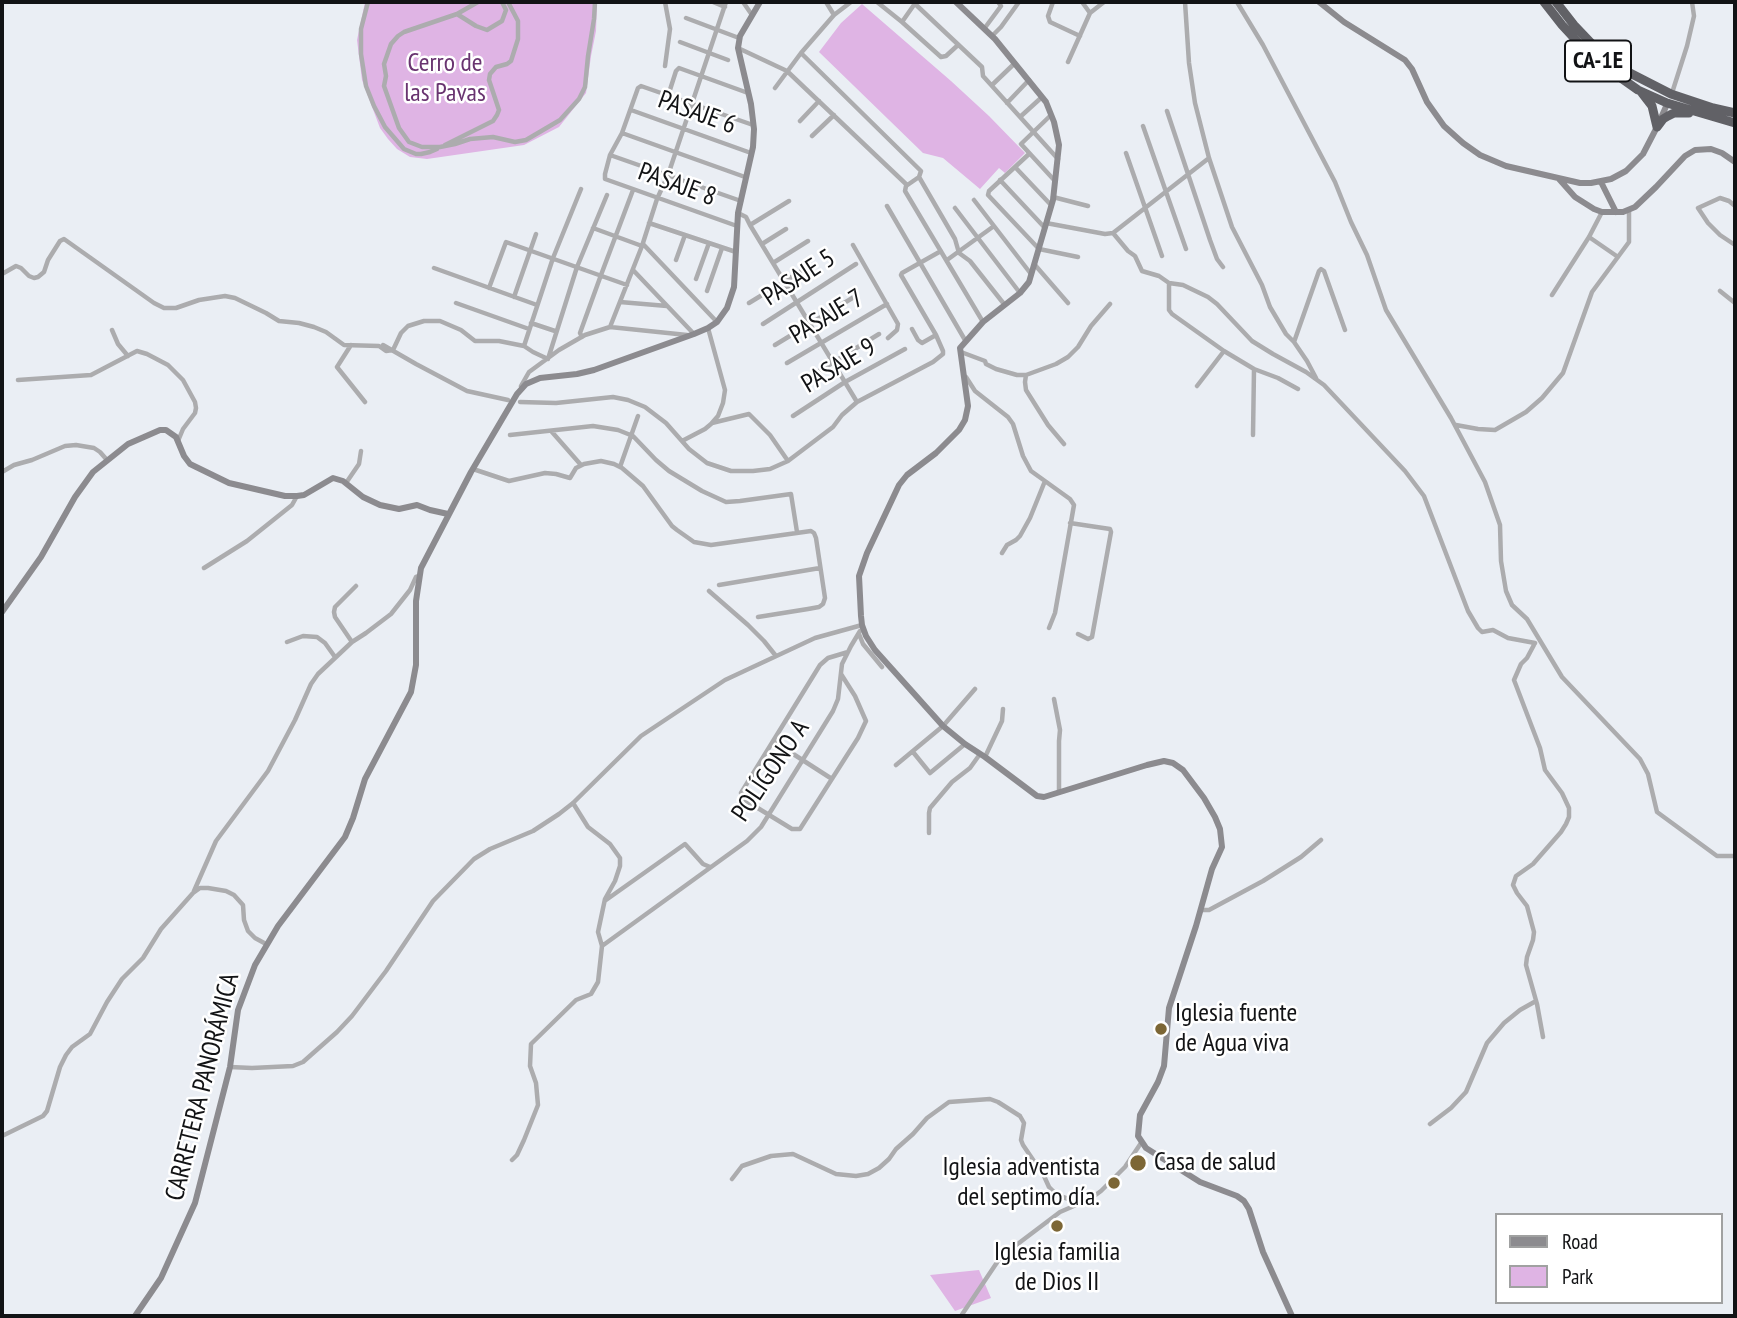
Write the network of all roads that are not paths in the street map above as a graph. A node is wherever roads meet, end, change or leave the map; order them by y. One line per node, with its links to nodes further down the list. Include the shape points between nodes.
1 (368, 2): 76 (street, via 361,54 374,106 404,149 421,154)
2 (478, 2): 27 (street)
3 (502, 2): 27 (street, via 506,10 502,21 487,30)
4 (508, 2): 76 (street, via 518,21 518,39 511,61 490,74 497,115)
5 (595, 2): 76 (street, via 585,87 565,115 526,140 493,137)
6 (664, 2): 46 (street, via 670,29)
7 (713, 2): 26 (street)
8 (743, 2): 29 (street)
9 (760, 2): 29 (street)
10 (826, 2): 30 (street)
11 (851, 2): 30 (street)
12 (877, 2): 32 (street)
13 (915, 2): 32 (street); 39 (street)
14 (956, 2): 33 (street)
15 (998, 2): 33 (street, via 1001,6)
16 (1018, 2): 35 (street)
17 (1053, 2): 36 (street, via 1050,22)
18 (1082, 2): 28 (street)
19 (1104, 2): 28 (street)
20 (1185, 2): 82 (street, via 1195,103)
21 (1237, 2): 229 (street, via 1335,182 1386,310)
22 (1319, 2): 90 (street, via 1405,60 1435,114 1463,143 1500,164)
23 (1544, 2): 52 (highway, CA-1E, via 1587,52)
24 (1556, 2): 56 (highway, CA-1E, via 1602,53)
25 (1692, 2): 56 (street, via 1694,16 1687,46)
26 (726, 4): 34 (street)
27 (457, 13): 76 (street, via 397,36 384,64 389,104 405,138 422,147)
28 (1090, 13): 36 (street)
29 (752, 15): 37 (street)
30 (834, 15): 42 (street)
31 (686, 18): 34 (street)
32 (901, 21): 39 (street, via 942,57)
33 (984, 29): 35 (street)
34 (717, 30): 37 (street); 41 (street)
35 (992, 36): 45 (street)
36 (1080, 36): 44 (street)
37 (739, 38): 40 (street)
38 (680, 42): 41 (street)
39 (958, 44): 50 (street, via 982,67)
40 (738, 48): 47 (street); 53 (street)
41 (709, 53): 43 (street); 48 (street)
42 (801, 53): 47 (street); 89 (street, via 920,169)
43 (728, 60)
44 (1068, 62)
45 (1015, 63): 49 (street); 50 (street)
46 (666, 66)
47 (787, 71): 51 (street); 57 (street)
48 (704, 78): 53 (street); 54 (street, via 677,69); 59 (street)
49 (1029, 80): 55 (street); 58 (street)
50 (992, 85): 58 (street)
51 (775, 89)
52 (1638, 90): 56 (highway, CA-1E); 71 (highway, via 1652,106)
53 (749, 93): 70 (street)
54 (668, 96): 59 (street); 60 (street, via 641,86)
55 (1043, 97): 65 (street); 66 (street)
56 (1669, 99): 62 (highway, CA-1E); 63 (highway, CA-1E); 71 (street)
57 (819, 101): 64 (street); 67 (street)
58 (1007, 103): 66 (street)
59 (692, 105): 70 (street); 72 (street)
60 (631, 110): 72 (street, PASAJE 6); 74 (street)
61 (1167, 111): 87 (street)
62 (1701, 113): 68 (highway, CA-1E); 71 (highway, via 1674,114)
63 (1735, 113)
64 (834, 115): 75 (street); 94 (street)
65 (1051, 115): 73 (street); 83 (street)
66 (1020, 117): 73 (street)
67 (800, 121)
68 (1735, 123)
69 (1143, 125): 97 (street)
70 (753, 126): 78 (street)
71 (1657, 127): 93 (street, via 1635,163)
72 (684, 129): 77 (street); 78 (street, PASAJE 6)
73 (1033, 132): 79 (street, via 1021,144); 83 (street)
74 (622, 133): 77 (street); 81 (street)
75 (812, 136)
76 (440, 147)
77 (676, 152): 86 (street); 88 (street)
78 (751, 153): 88 (street)
79 (1029, 153): 85 (street); 92 (street)
80 (1126, 153): 109 (street)
81 (610, 155): 86 (street); 96 (street, PASAJE 8, via 605,179)
82 (1209, 158): 87 (street); 199 (street, via 1232,227 1270,307)
83 (1058, 159): 92 (street)
84 (1735, 162): 110 (street, via 1711,149 1695,150)
85 (1015, 167): 91 (street); 105 (street)
86 (668, 175): 100 (street); 102 (street)
87 (1188, 175): 97 (street); 152 (street)
88 (746, 177): 102 (street)
89 (919, 177): 94 (street); 139 (street)
90 (1559, 179): 93 (street); 111 (street, via 1580,200)
91 (1000, 180): 116 (street); 134 (street, via 988,195)
92 (1055, 182): 99 (street)
93 (1601, 182): 112 (street)
94 (907, 185): 137 (street, via 905,191)
95 (581, 189): 143 (street)
96 (633, 190): 100 (street, PASAJE 8); 124 (street)
97 (1166, 192): 109 (street); 135 (street)
98 (607, 195): 119 (street)
99 (1053, 197): 105 (street); 106 (street)
100 (657, 199): 114 (street); 117 (street, PASAJE 8)
101 (974, 200): 118 (street)
102 (741, 201): 113 (street)
103 (789, 201): 115 (street)
104 (887, 206): 146 (street)
105 (1051, 206): 116 (street)
106 (1088, 206)
107 (1735, 206): 132 (street, via 1720,198 1698,208 1720,236)
108 (955, 208): 126 (street)
109 (1145, 208): 121 (street); 140 (street)
110 (1629, 211): 112 (street); 142 (street, via 1629,242)
111 (1602, 212): 112 (street); 125 (street)
112 (1616, 212)
113 (738, 213): 115 (street); 117 (street)
114 (649, 223): 123 (street); 130 (street)
115 (750, 225): 129 (street)
116 (1046, 225): 121 (street); 134 (street)
117 (737, 226): 138 (street)
118 (994, 226): 126 (street); 157 (street)
119 (593, 228): 124 (street); 150 (street)
120 (786, 229): 129 (street)
121 (1114, 233): 160 (street, via 1142,271)
122 (536, 234): 136 (street)
123 (685, 235): 128 (street); 144 (street)
124 (616, 237): 130 (street); 156 (street)
125 (1589, 237): 142 (street); 166 (street)
126 (978, 238): 139 (street); 165 (street)
127 (808, 241): 147 (street)
128 (709, 243): 133 (street); 158 (street)
129 (762, 244): 147 (street)
130 (642, 245): 154 (street); 180 (street)
131 (853, 245): 175 (street)
132 (1735, 245)
133 (722, 247): 138 (street); 163 (street)
134 (1039, 249): 141 (street); 149 (street)
135 (1186, 249)
136 (530, 250): 143 (street); 162 (street, via 506,242); 167 (street)
137 (941, 251): 145 (street); 146 (street)
138 (736, 252): 180 (street, via 733,293)
139 (959, 253): 145 (street); 176 (street)
140 (1162, 256)
141 (1078, 257)
142 (1618, 257): 229 (street, via 1592,292 1563,373 1542,398 1495,430)
143 (553, 258): 150 (street); 178 (street)
144 (676, 260)
145 (946, 261): 181 (street)
146 (919, 262): 194 (street, via 901,277); 197 (street)
147 (773, 263): 159 (street)
148 (856, 264): 170 (street, PASAJE 5)
149 (1035, 265): 157 (street); 173 (street)
150 (577, 267): 156 (street); 191 (street)
151 (808, 267): 159 (street)
152 (1223, 267)
153 (434, 268): 162 (street)
154 (633, 270): 161 (street); 179 (street)
155 (2, 274): 200 (street, via 16,266 29,276 38,276 64,239 164,308 225,296 279,321 314,327)
156 (601, 275): 161 (street); 195 (street)
157 (1032, 275): 165 (street)
158 (695, 279)
159 (784, 281): 170 (street); 172 (street)
160 (1169, 284): 206 (street, via 1172,314); 215 (street, via 1208,297 1252,341)
161 (627, 285): 169 (street)
162 (489, 288): 167 (street)
163 (707, 291)
164 (1720, 291): 174 (street)
165 (1020, 293): 176 (street)
166 (1552, 295)
167 (514, 297): 178 (street)
168 (854, 297): 183 (street)
169 (620, 302): 179 (street); 185 (street)
170 (797, 302): 183 (street); 184 (street, PASAJE 5)
171 (456, 303): 187 (street)
172 (749, 303)
173 (1068, 303)
174 (1735, 303)
175 (887, 304): 196 (street, via 898,324); 198 (street, PASAJE 7)
176 (1004, 304): 181 (street)
177 (1110, 304): 214 (street, via 1079,347 1056,365)
178 (537, 305): 182 (street)
179 (667, 306): 193 (street)
180 (717, 322): 186 (street, CARRETERA PANORÁMICA)
181 (983, 322): 197 (street)
182 (531, 323): 187 (street); 191 (street)
183 (810, 323): 198 (street); 202 (street)
184 (764, 324)
185 (610, 327): 193 (street); 195 (street)
186 (708, 328): 193 (street, CARRETERA PANORÁMICA); 228 (street, via 725,390)
187 (529, 329): 203 (street)
188 (912, 329): 194 (street, via 922,343)
189 (112, 330): 208 (street)
190 (1345, 330): 199 (street, via 1321,269)
191 (555, 331): 209 (street)
192 (879, 334): 210 (street)
193 (691, 335): 221 (street, CARRETERA PANORÁMICA, via 594,370 535,379)
194 (936, 335): 225 (street, via 943,354)
195 (582, 337): 209 (street)
196 (888, 338)
197 (965, 340): 207 (street)
198 (821, 342): 210 (street); 211 (street, PASAJE 7)
199 (1294, 342): 215 (street)
200 (351, 345): 205 (street); 223 (street, via 337,367)
201 (383, 345): 205 (street)
202 (775, 345)
203 (524, 346): 205 (street, via 479,342 440,321 424,321 408,326); 209 (street)
204 (905, 349): 218 (street, PASAJE 9)
205 (393, 350): 222 (street, via 467,391)
206 (1224, 351): 212 (street); 219 (street)
207 (960, 352): 213 (street); 214 (street, via 996,369)
208 (128, 356): 216 (street, via 91,375); 234 (street, via 140,352 168,365 183,380 197,408)
209 (548, 359): 221 (street, via 529,372)
210 (833, 362): 217 (street); 218 (street)
211 (787, 363)
212 (1254, 369): 220 (street); 233 (street)
213 (963, 373): 244 (street, via 975,391 1008,417 1027,466); 260 (street, via 968,406 965,420 898,485 867,553 859,576)
214 (1026, 375): 236 (street, via 1026,390)
215 (1317, 379): 265 (street, via 1424,496 1478,628)
216 (18, 380)
217 (803, 381)
218 (845, 382): 225 (street); 227 (street, PASAJE 9)
219 (1197, 386)
220 (1297, 389)
221 (517, 394): 242 (street, CARRETERA PANORÁMICA)
222 (508, 400)
223 (365, 402)
224 (520, 402): 235 (street, via 628,400 666,423)
225 (857, 402): 239 (street, via 834,427)
226 (638, 416): 231 (street)
227 (793, 416)
228 (711, 424): 235 (street); 239 (street, via 749,414)
229 (1455, 425): 262 (street, via 1485,482 1500,526 1506,591)
230 (552, 431): 231 (street, via 593,426); 232 (street); 240 (street)
231 (630, 434): 241 (street); 249 (street, via 669,471 726,502 791,494)
232 (510, 435)
233 (1253, 435)
234 (178, 440): 238 (street, via 160,430 128,444); 246 (street, via 193,467 229,483)
235 (682, 442): 239 (street, via 707,463 731,471 770,469)
236 (1064, 443)
237 (361, 451): 245 (street, via 359,464)
238 (107, 460): 243 (street, via 94,448 65,446); 257 (street, via 81,488)
239 (788, 461)
240 (581, 466): 241 (street, via 601,461); 242 (street, via 570,478 545,473 509,481)
241 (620, 467): 249 (street, via 643,486 672,526 694,542 729,544)
242 (473, 469): 247 (street, CARRETERA PANORÁMICA)
243 (2, 472)
244 (1045, 481): 248 (street, via 1074,505); 250 (street, via 1020,536)
245 (346, 484): 246 (street, via 331,478); 247 (street, via 380,505 399,509 417,505)
246 (297, 496): 251 (street, via 247,541)
247 (448, 514): 253 (street, CARRETERA PANORÁMICA)
248 (1070, 523): 259 (street); 261 (street, via 1111,532 1092,637)
249 (797, 532): 252 (street, via 814,533)
250 (1002, 553)
251 (204, 568)
252 (820, 568): 254 (street); 258 (street, via 823,604)
253 (419, 576): 264 (street, via 391,614); 292 (street, CARRETERA PANORÁMICA, via 411,692 365,779 345,837)
254 (719, 585)
255 (356, 586): 264 (street, via 334,612)
256 (709, 591): 267 (street)
257 (2, 612)
258 (758, 617)
259 (1049, 628)
260 (861, 629): 266 (street, POLÍGONO A); 267 (street, via 815,638); 269 (street, via 863,644); 274 (street)
261 (1078, 634)
262 (1538, 636): 265 (street); 287 (street, via 1562,677 1640,759 1657,812 1717,856)
263 (286, 642): 268 (street, via 317,636)
264 (352, 642): 268 (street)
265 (1535, 643): 294 (street, via 1514,680 1545,771 1569,808 1561,832 1516,876 1513,885 1527,906 1534,932 1526,965)
266 (848, 652): 270 (street, POLÍGONO A); 275 (street, via 820,665)
267 (776, 656): 283 (street, via 725,680 641,736)
268 (335, 657): 289 (street, via 311,684 268,771 216,841)
269 (882, 667)
270 (841, 674): 279 (street, POLÍGONO A, via 833,711); 281 (street, via 866,721)
271 (975, 689): 274 (street)
272 (1054, 699): 282 (street, via 1060,730)
273 (1003, 709): 278 (street, via 1002,721)
274 (943, 726): 276 (street); 277 (street)
275 (773, 741): 279 (street); 284 (street, via 741,793 743,799)
276 (965, 744): 277 (street, via 930,773); 278 (street)
277 (913, 752): 280 (street)
278 (982, 755): 282 (street, via 1037,796); 285 (street, via 930,808)
279 (802, 761): 281 (street); 284 (street, POLÍGONO A)
280 (896, 765)
281 (831, 779): 284 (street, via 800,829)
282 (1059, 792): 291 (street, via 1164,761 1180,767 1210,807 1222,840)
283 (573, 803): 290 (street, via 587,827 620,858); 296 (street, via 533,831 474,859 433,901 352,1016 303,1062)
284 (769, 814): 288 (street, POLÍGONO A, via 747,841)
285 (929, 832)
286 (1321, 840): 291 (street, via 1263,881)
287 (1735, 856)
288 (710, 868): 290 (street, via 685,844); 293 (street, POLÍGONO A)
289 (193, 892): 292 (street, via 208,888 234,895 243,905 248,930); 298 (street, via 122,979 90,1034 66,1055 47,1111)
290 (605, 901): 293 (street, via 598,932)
291 (1201, 910): 299 (street, via 1169,1008 1164,1066 1139,1121)
292 (266, 944): 296 (street, CARRETERA PANORÁMICA, via 238,1010)
293 (602, 946): 300 (street, via 598,982 591,994 576,1000 531,1044 530,1066 538,1105)
294 (1536, 1001): 295 (street); 297 (street, via 1495,1033 1466,1092)
295 (1543, 1037)
296 (230, 1067): 303 (street, CARRETERA PANORÁMICA, via 195,1203 161,1278)
297 (1430, 1124)
298 (2, 1136)
299 (1141, 1143): 302 (street, via 1101,1191); 305 (street, via 1200,1182 1244,1201)
300 (512, 1160)
301 (733, 1179): 302 (street, via 742,1166 793,1154 836,1174 868,1174 949,1102 990,1099 1020,1116 1023,1145 1049,1187)
302 (1080, 1203): 304 (street, via 1008,1249)
303 (135, 1316)
304 (961, 1316)
305 (1292, 1316)

